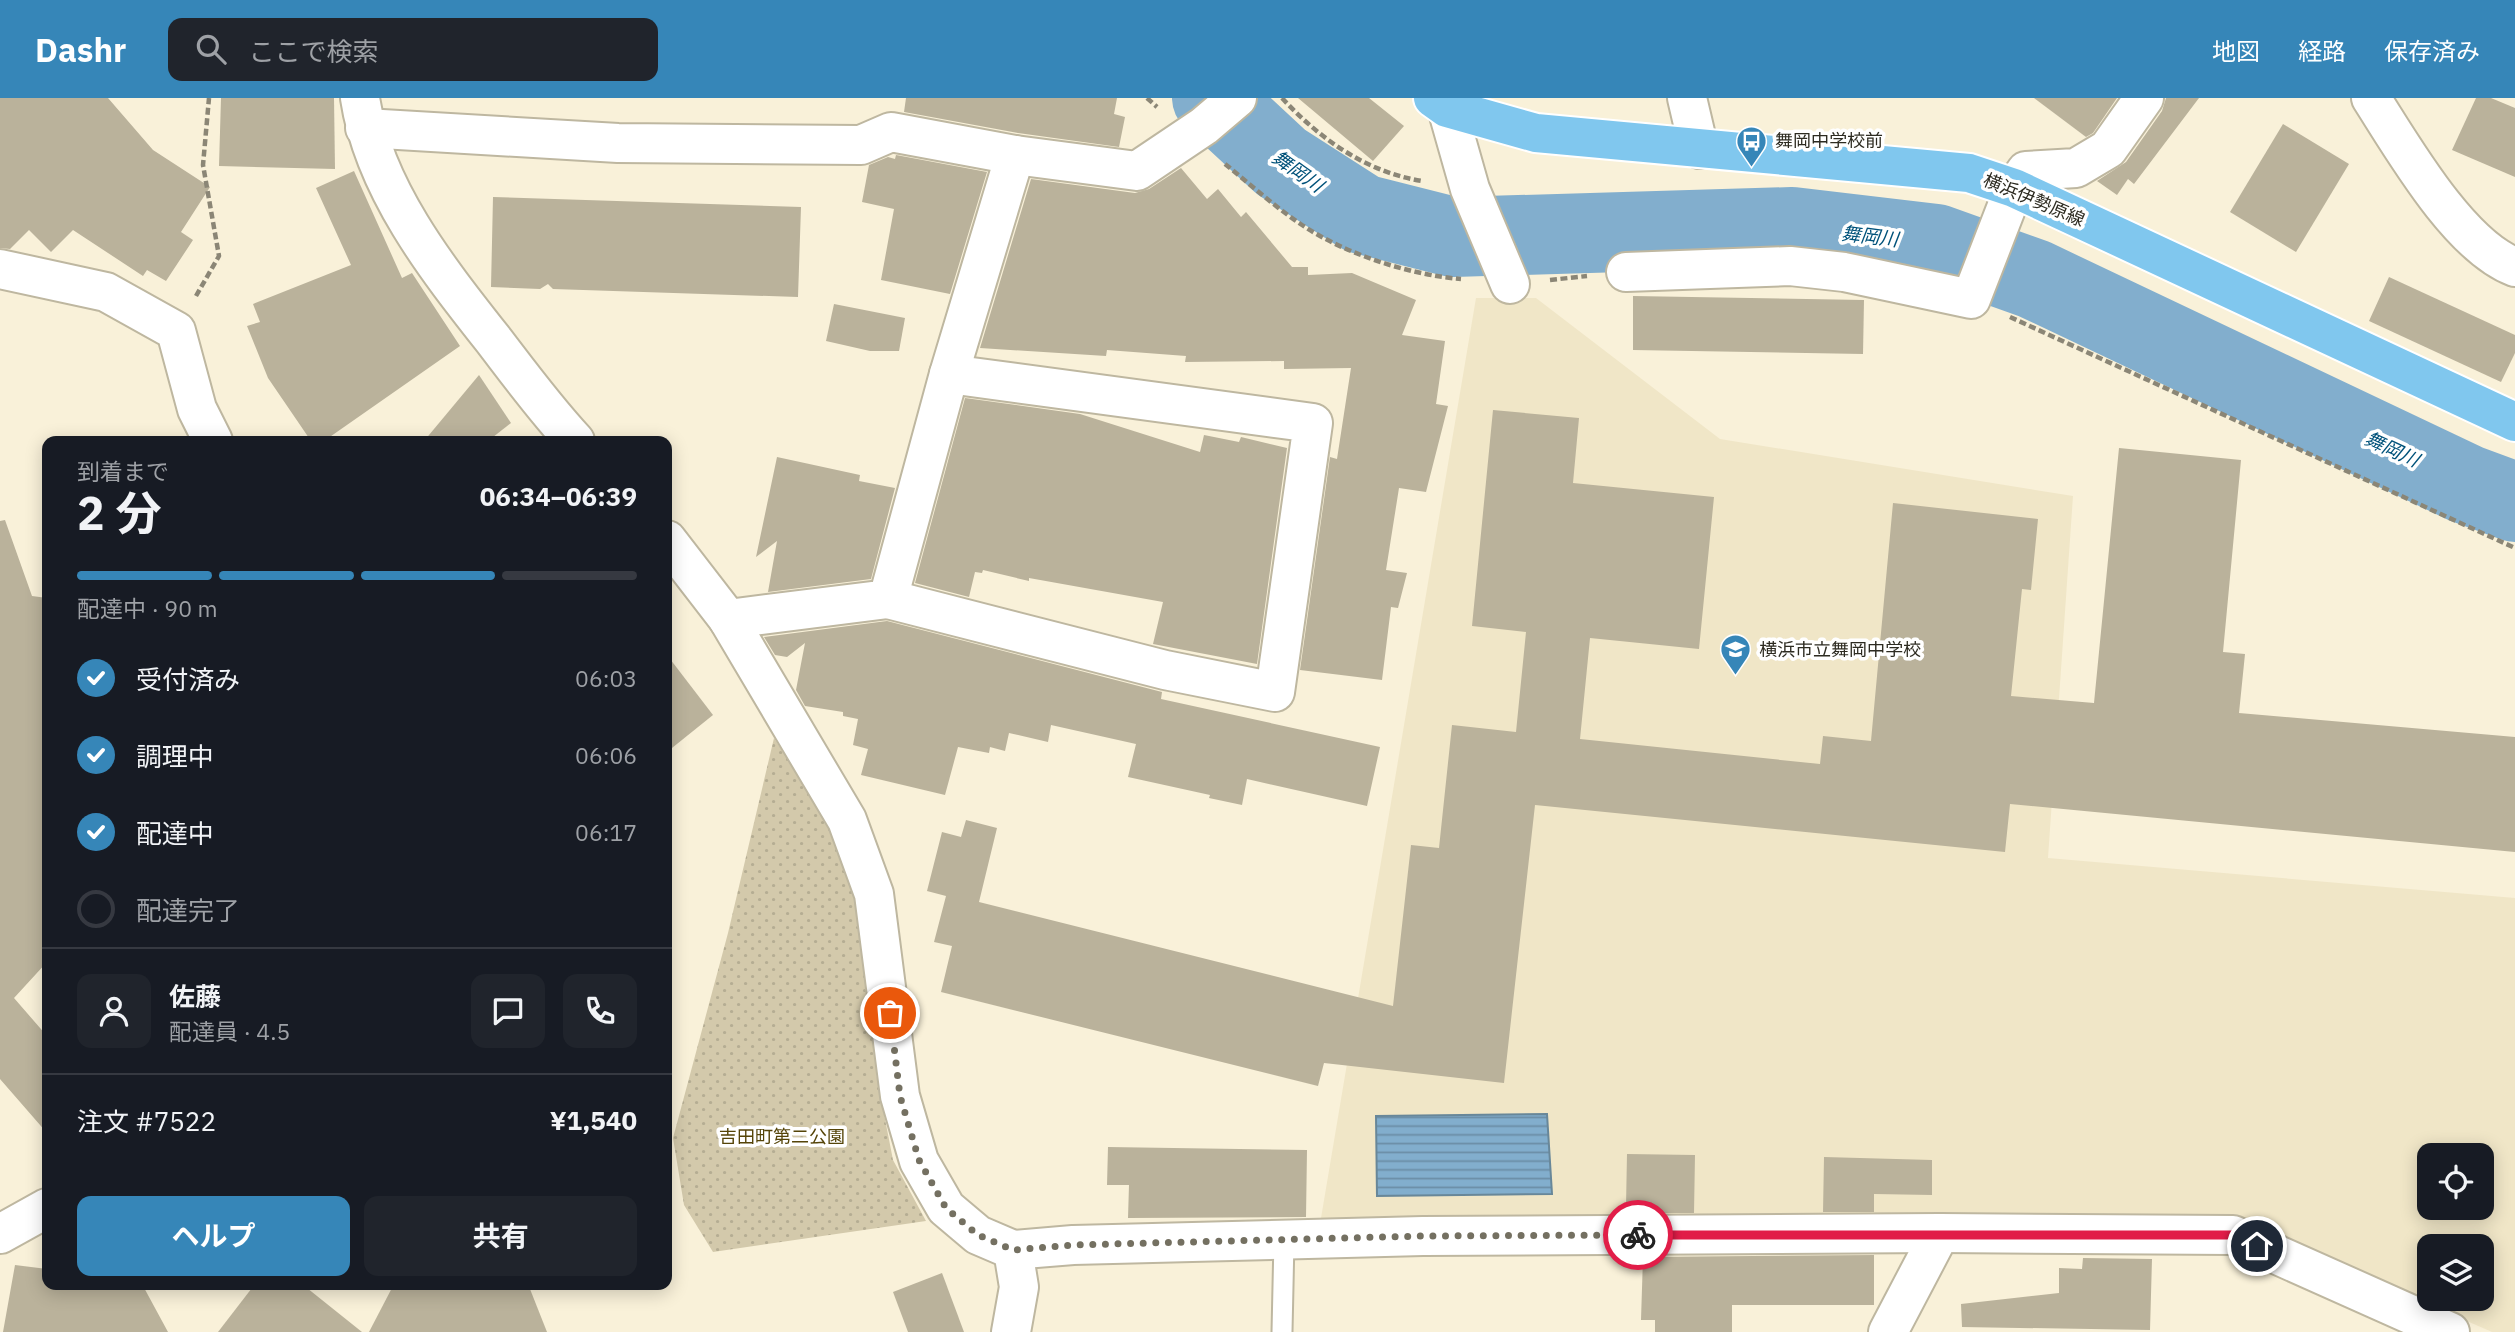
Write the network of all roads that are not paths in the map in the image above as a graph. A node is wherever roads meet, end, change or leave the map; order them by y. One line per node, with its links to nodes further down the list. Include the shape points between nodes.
1 (1237, 98): 9 (street, via 1137,171)
2 (1687, 98): 8 (street)
3 (1709, 98): 8 (street)
4 (2144, 98): 10 (street, via 2108,149 2076,168 2026,171)
5 (2371, 98): 11 (street, via 2470,237)
6 (1440, 103): 8 (main road, 横浜伊勢原線, via 1536,133); 14 (street)
7 (362, 113): 9 (street, via 618,143 861,145 891,132); 18 (street, via 395,200 464,302)
8 (1699, 149): 10 (main road, 横浜伊勢原線, via 1969,173)
9 (1015, 155): 15 (street)
10 (2014, 188): 13 (street, via 1973,293 1790,266); 16 (main road, 横浜伊勢原線)
11 (2515, 267)
12 (0, 269): 17 (street, via 106,292 176,331 197,409)
13 (1626, 272)
14 (1506, 274)
15 (949, 374): 20 (street); 20 (street, via 1313,423 1275,692 1166,670)
16 (2515, 422)
17 (210, 436)
18 (571, 436)
19 (672, 546): 21 (street)
20 (888, 599): 21 (street)
21 (728, 619): 26 (street, via 847,820 874,894 900,1096 919,1160 946,1208 978,1235)
22 (42, 1212): 24 (street)
23 (1940, 1233): 25 (street); 29 (street); 30 (street, via 2233,1235)
24 (0, 1234)
25 (1284, 1240): 26 (street); 28 (lane)
26 (1013, 1250): 27 (street, via 1018,1287)
27 (1011, 1332)
28 (1282, 1332)
29 (1888, 1332)
30 (2450, 1332)

